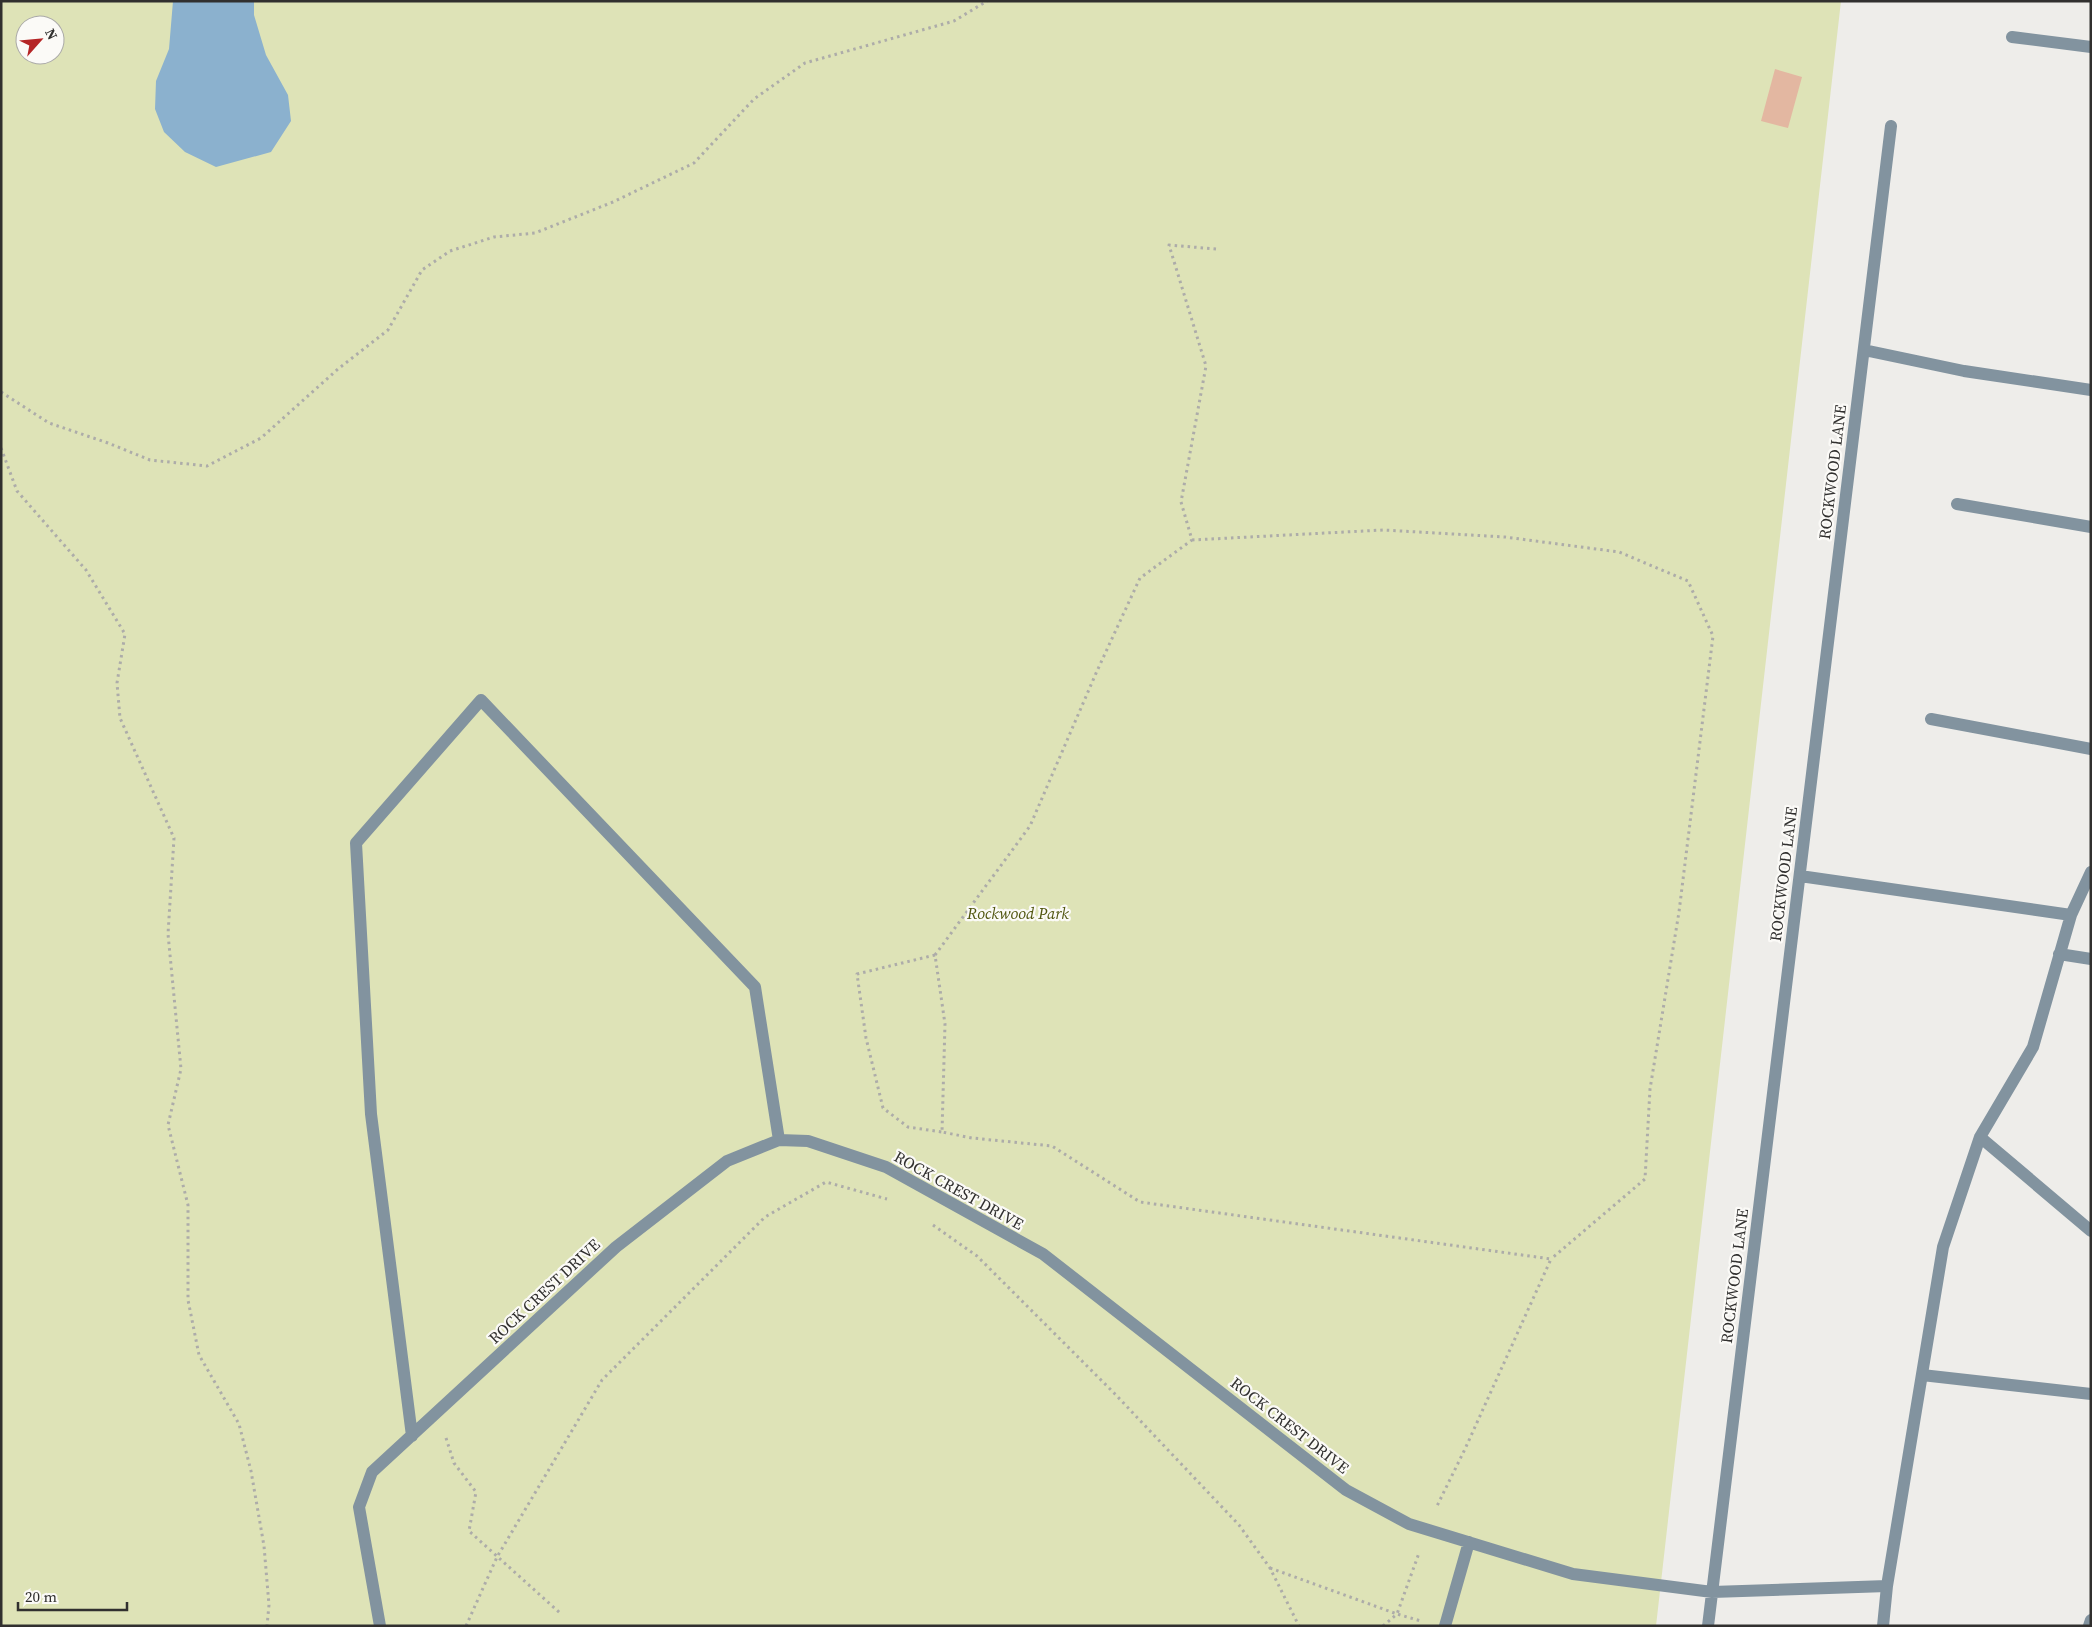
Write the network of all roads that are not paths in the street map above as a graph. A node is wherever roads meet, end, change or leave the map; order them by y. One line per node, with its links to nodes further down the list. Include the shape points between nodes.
1 (2012, 37): 2 (street)
2 (2091, 47)
3 (1891, 126): 4 (street, ROCKWOOD LANE)
4 (1864, 350): 5 (street, via 1964,371); 11 (street, ROCKWOOD LANE)
5 (2091, 390)
6 (1956, 504): 7 (street)
7 (2091, 528)
8 (1931, 719): 9 (street)
9 (2091, 749)
10 (2091, 872): 12 (street)
11 (1800, 876): 12 (street); 23 (street, ROCKWOOD LANE)
12 (2071, 915): 13 (street)
13 (2059, 954): 14 (street); 15 (street, via 2033,1047)
14 (2091, 959)
15 (1980, 1136): 17 (street); 18 (street, via 1943,1247)
16 (779, 1140): 20 (street, ROCK CREST DRIVE, via 727,1161 616,1247); 20 (street, via 755,987 481,700 356,843 371,1114); 21 (street, ROCK CREST DRIVE, via 808,1141 886,1168 1043,1254 1346,1490 1409,1524)
17 (2091, 1231)
18 (1922, 1374): 19 (street); 22 (street)
19 (2091, 1394)
20 (412, 1436): 25 (street, ROCK CREST DRIVE, via 372,1472 359,1507)
21 (1468, 1542): 23 (street, ROCK CREST DRIVE, via 1573,1574); 26 (street)
22 (1887, 1586): 23 (street, ROCK CREST DRIVE); 28 (street)
23 (1712, 1592): 27 (street, ROCKWOOD LANE)
24 (2091, 1620): 29 (street)
25 (380, 1626)
26 (1445, 1626)
27 (1708, 1626)
28 (1882, 1626)
29 (2089, 1626)

